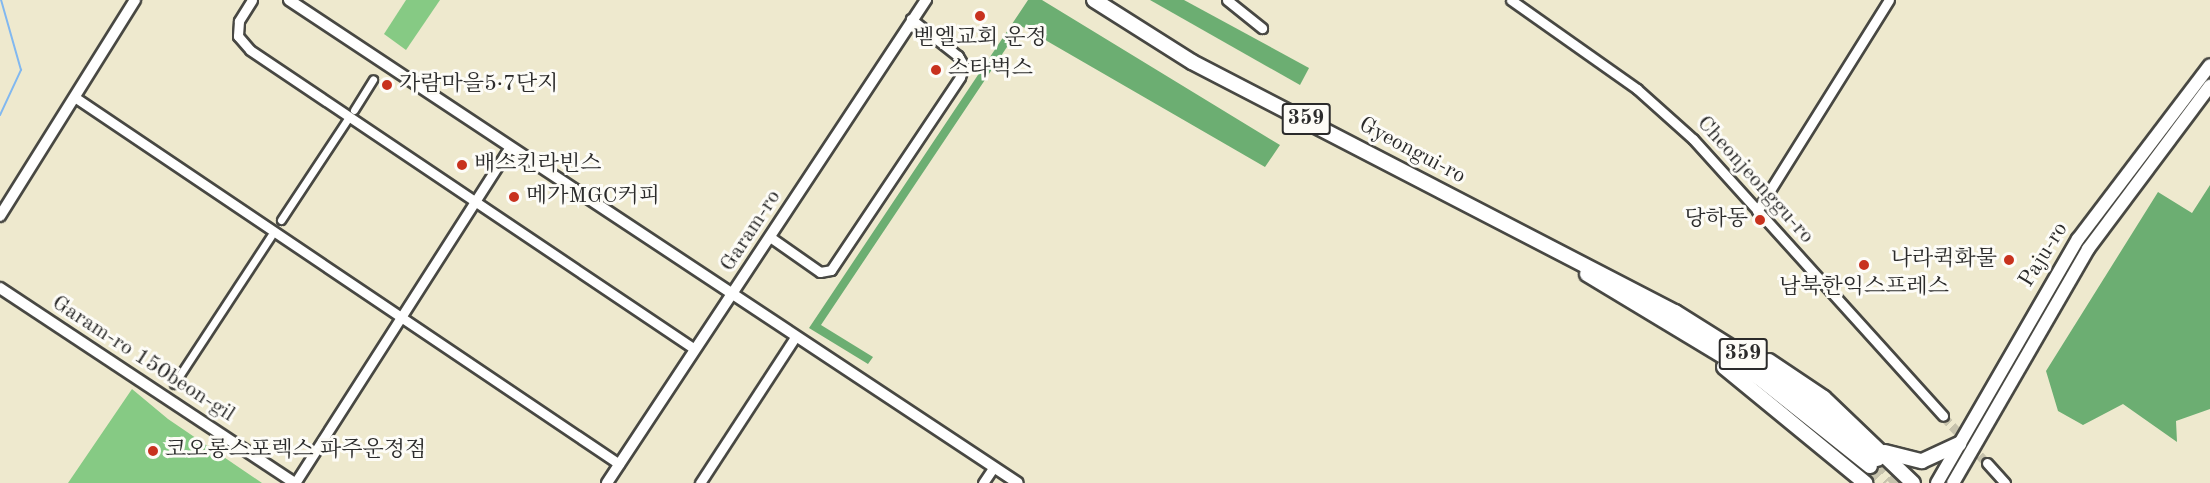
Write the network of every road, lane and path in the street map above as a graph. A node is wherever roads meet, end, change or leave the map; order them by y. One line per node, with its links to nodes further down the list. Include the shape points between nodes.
1 (135, 0): 14 (street)
2 (252, 0): 18 (street, via 239,21 242,44)
3 (289, 0): 17 (street)
4 (926, 0): 9 (street, Garam-ro)
5 (1094, 0): 24 (main road, Gyeongui-ro / 359, via 1191,62)
6 (1511, 0): 19 (street, Cheonjeonggu-ro, via 1662,110)
7 (1889, 0): 19 (street)
8 (1234, 1): 10 (street)
9 (911, 19): 23 (street, Garam-ro); 23 (street, via 958,56 964,66 960,78 831,270 820,272)
10 (1262, 28)
11 (2210, 65): 32 (main road, Paju-ro, via 2078,239)
12 (373, 80): 15 (street)
13 (2210, 86): 37 (main road, Paju-ro, via 2088,249)
14 (76, 98): 20 (street); 27 (street)
15 (354, 110)
16 (347, 120): 21 (street)
17 (509, 149): 18 (street); 26 (street)
18 (477, 200): 27 (street); 29 (street)
19 (1758, 211): 31 (street, Cheonjeonggu-ro)
20 (0, 216)
21 (281, 220)
22 (271, 236): 30 (street)
23 (770, 237): 26 (street, Garam-ro)
24 (1592, 272): 33 (main road, Gyeongui-ro / 359, via 1758,377); 33 (main road, via 1672,299 1789,372); 44 (main road, via 1755,387)
25 (0, 288): 39 (street, Garam-ro 150beon-gil)
26 (732, 296): 28 (street); 29 (street, Garam-ro)
27 (402, 316): 35 (street); 39 (street)
28 (795, 337): 36 (street); 41 (street)
29 (693, 348): 35 (street, Garam-ro)
30 (174, 384)
31 (1943, 416)
32 (1959, 444): 33 (main road, via 1922,461); 45 (main road, Paju-ro)
33 (1877, 459): 38 (main road)
34 (1987, 463): 48 (street)
35 (619, 464): 40 (street, Garam-ro)
36 (993, 468): 42 (street); 43 (street)
37 (1962, 469): 46 (main road, Paju-ro); 47 (main road)
38 (1908, 480)
39 (295, 483)
40 (607, 483)
41 (700, 483)
42 (984, 483)
43 (1018, 483)
44 (1865, 483)
45 (1937, 483)
46 (1953, 483)
47 (1961, 483)
48 (2005, 483)

